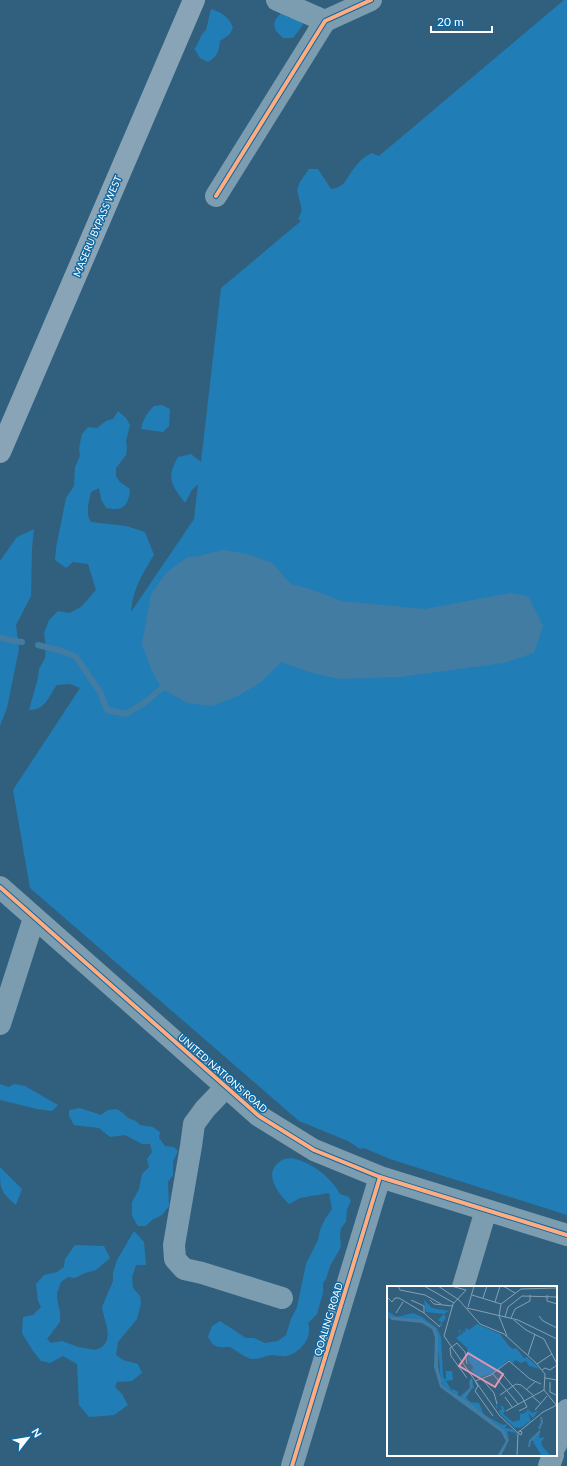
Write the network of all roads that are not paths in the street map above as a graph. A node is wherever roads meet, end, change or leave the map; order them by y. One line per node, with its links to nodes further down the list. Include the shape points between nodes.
1 (194, 0): 6 (main road, MASERU BYPASS WEST)
2 (277, 0): 4 (street)
3 (371, 0): 4 (street)
4 (325, 21): 5 (street)
5 (216, 196)
6 (0, 452)
7 (0, 887): 8 (street, UNITED NATIONS ROAD)
8 (34, 918): 9 (street); 10 (street, UNITED NATIONS ROAD)
9 (0, 1024)
10 (226, 1087): 11 (street, UNITED NATIONS ROAD, via 259,1116 314,1150); 15 (street, via 194,1124 174,1245 175,1259 184,1269 202,1272)
11 (380, 1177): 12 (street, UNITED NATIONS ROAD); 19 (street, QOALING ROAD)
12 (486, 1210): 13 (street, UNITED NATIONS ROAD); 14 (street)
13 (567, 1235)
14 (463, 1286)
15 (282, 1298)
16 (567, 1410): 17 (street)
17 (557, 1442)
18 (553, 1456): 20 (street)
19 (292, 1466)
20 (549, 1466)

